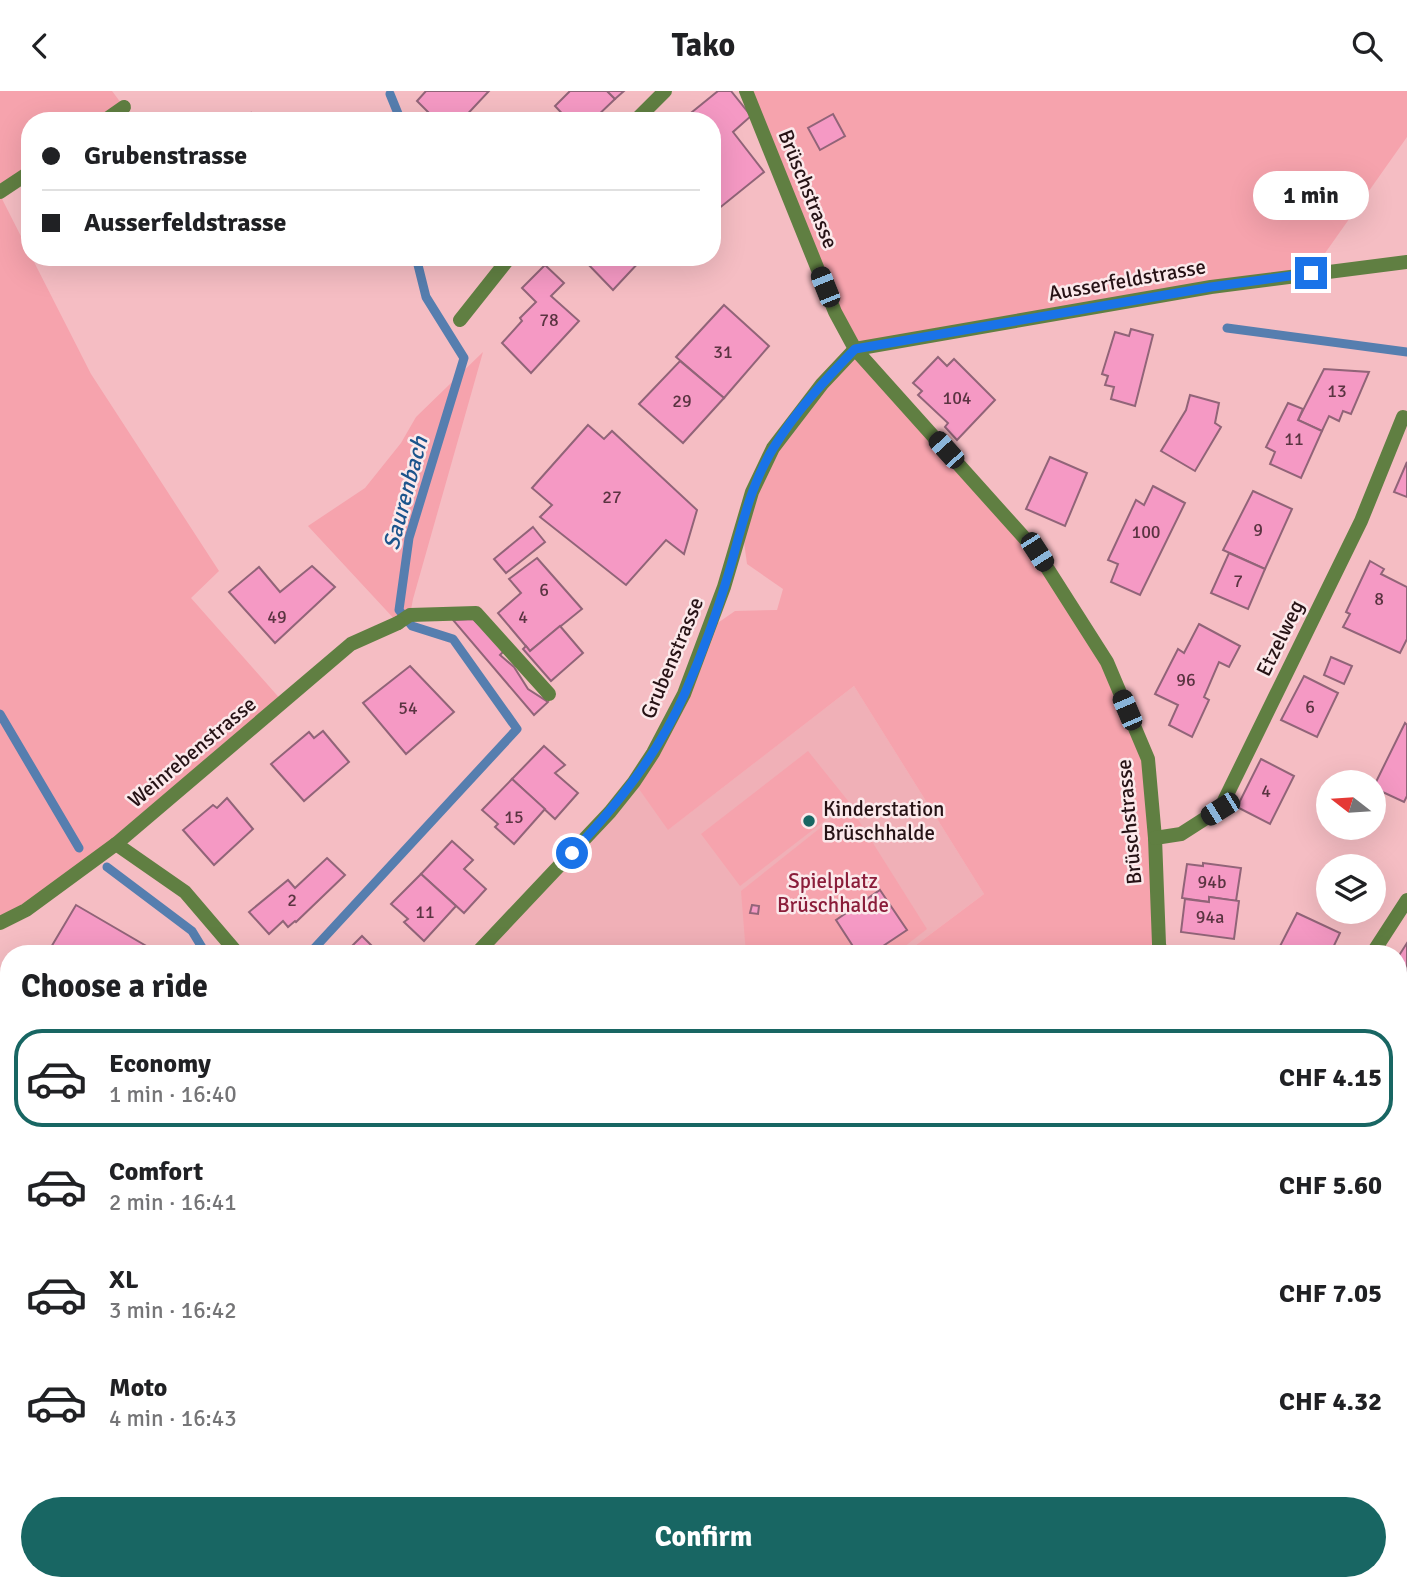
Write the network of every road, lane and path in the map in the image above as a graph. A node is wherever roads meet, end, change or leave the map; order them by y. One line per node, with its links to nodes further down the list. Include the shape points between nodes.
1 (665, 91): 5 (street)
2 (746, 91): 11 (street, Brüschstrasse, via 835,312)
3 (124, 107): 4 (street)
4 (117, 112)
5 (644, 112)
6 (21, 178): 7 (street)
7 (0, 192)
8 (1407, 262): 11 (street, Ausserfeldstrasse, via 1211,287)
9 (503, 266): 10 (street)
10 (460, 320)
11 (855, 349): 14 (street, Brüschstrasse, via 1037,552 1107,662 1148,759); 19 (street, Grubenstrasse, via 821,384 773,448 752,492 724,587 684,694 653,753 610,812)
12 (1403, 417): 14 (street, Etzelweg, via 1361,521 1220,809 1181,834)
13 (549, 694): 15 (street, Weinrebenstrasse, via 476,613 404,619 351,644)
14 (1155, 838): 20 (street, Brüschstrasse)
15 (116, 844): 17 (street, Weinrebenstrasse, via 26,910); 18 (street, via 185,892)
16 (1407, 900): 21 (street)
17 (0, 923)
18 (229, 945)
19 (484, 945)
20 (1159, 945)
21 (1378, 945)

